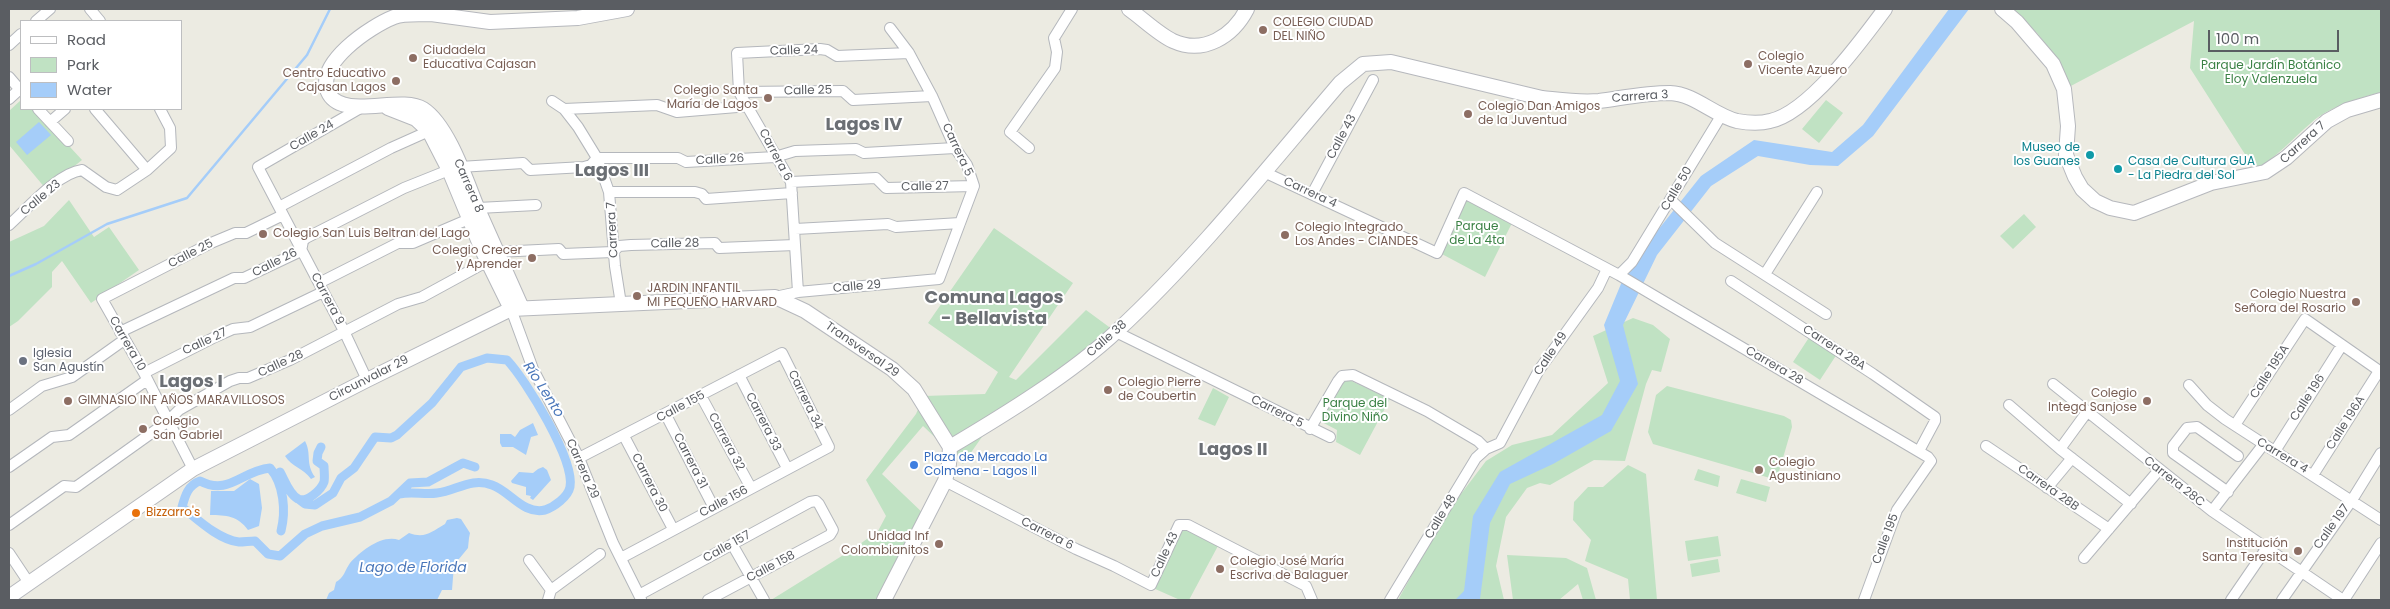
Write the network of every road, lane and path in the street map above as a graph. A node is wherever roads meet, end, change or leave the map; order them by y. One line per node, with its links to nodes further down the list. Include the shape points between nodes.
1 (50, 9): 12 (street)
2 (90, 9): 13 (street)
3 (627, 9): 10 (street, Carrera 8, via 578,18 490,22)
4 (1072, 9): 42 (street, via 1054,38 1057,52 1055,68 1010,132)
5 (1129, 9): 6 (street, via 1171,41 1194,46 1219,40 1234,28)
6 (1247, 9)
7 (1885, 9): 37 (street, Carrera 3, via 1834,72 1792,112 1754,124)
8 (1996, 9): 15 (street)
9 (2002, 9): 15 (street, Carrera 7)
10 (428, 11): 11 (street, Carrera 8)
11 (395, 12): 29 (street, Carrera 8, via 358,37 334,60 327,75 326,86 335,100)
12 (37, 20)
13 (98, 20)
14 (890, 28): 18 (street, Carrera 5)
15 (2024, 30): 27 (street, Carrera 7, via 2053,64 2064,89 2068,126 2066,155 2075,177 2095,201 2134,213 2211,183 2265,172 2286,158 2327,121 2347,110)
16 (20, 35): 17 (street)
17 (9, 45)
18 (910, 53): 24 (street, Calle 24, via 837,56 820,49 737,53); 25 (street, Carrera 5)
19 (1349, 74): 37 (street, Carrera 3, via 1363,64 1391,62 1565,101 1671,93); 48 (street, Calle 38)
20 (9, 77): 22 (street)
21 (1373, 80): 54 (street, Calle 43)
22 (20, 89)
23 (20, 91): 26 (street)
24 (739, 92): 25 (street, Calle 25, via 843,91 853,100); 31 (street, Carrera 6)
25 (932, 96): 41 (street, Carrera 5)
26 (9, 99)
27 (2381, 100)
28 (552, 101): 32 (street)
29 (365, 106): 30 (street, Carrera 8); 45 (street, Calle 24)
30 (381, 106): 39 (street, Carrera 8, via 416,119); 46 (street, Carrera 8, via 411,105 432,116 439,126)
31 (749, 106): 32 (street, via 677,112 657,105); 43 (street, Carrera 6)
32 (564, 109): 44 (street, Carrera 7)
33 (39, 110): 38 (street)
34 (64, 110): 38 (street)
35 (96, 110): 47 (street)
36 (161, 110): 47 (street, via 170,128 171,148)
37 (1721, 116): 55 (street, Calle 50)
38 (50, 122): 40 (street)
39 (429, 131): 46 (street, Carrera 8); 57 (street, Calle 25, via 391,148)
40 (68, 141)
41 (955, 148): 43 (street, Calle 26, via 864,153 856,149 795,151); 50 (street, Carrera 5, via 967,165)
42 (1029, 148)
43 (775, 157): 44 (street, Calle 26, via 686,162 678,158); 49 (street, Carrera 6)
44 (597, 158): 46 (street, Calle 26, via 591,165 561,168 530,170 523,163); 51 (street, Carrera 7)
45 (258, 167): 57 (street, Carrera 9)
46 (454, 168): 58 (street, Carrera 8); 63 (street, Calle 26, via 404,188 306,238)
47 (147, 170): 59 (street, Calle 23, via 118,190 106,188 82,170 73,171)
48 (1264, 172): 54 (street, Carrera 4); 79 (street, Calle 38, via 1160,290)
49 (791, 182): 50 (street, Calle 27, via 876,178 886,188); 53 (street, Carrera 6)
50 (974, 186): 60 (street, Carrera 5)
51 (610, 192): 53 (street, via 695,192 706,200); 64 (street, Carrera 7)
52 (1817, 192): 67 (street)
53 (792, 194): 61 (street, Carrera 6)
54 (1312, 194): 66 (street, Carrera 4, via 1437,253 1464,193)
55 (1674, 202): 67 (street, via 1715,243); 68 (street, Calle 50)
56 (536, 205): 58 (street, Calle 27)
57 (281, 211): 63 (street, Carrera 9); 74 (street, Calle 25, via 246,233 235,233 211,243)
58 (474, 214): 65 (street, Carrera 8); 71 (street, Calle 27, via 413,243 398,243)
59 (10, 221)
60 (960, 223): 61 (street); 69 (street, Carrera 5)
61 (794, 229): 62 (street, Carrera 6)
62 (795, 245): 64 (street, Calle 28, via 719,248 715,243 631,245 619,246); 72 (street, Carrera 6)
63 (301, 251): 71 (street, Carrera 9); 80 (street, Calle 26, via 244,278 234,278)
64 (613, 252): 65 (street, Calle 28, via 563,254 559,249); 75 (street, Carrera 7)
65 (493, 257): 76 (street, Carrera 8); 78 (street, Calle 28, via 422,297 398,304)
66 (1607, 269): 68 (street); 100 (street, Calle 49, via 1598,288 1539,370)
67 (1765, 274): 77 (street)
68 (1621, 276): 109 (street, Carrera 28)
69 (939, 279): 72 (street, Calle 29)
70 (1731, 281): 94 (street, Carrera 28A)
71 (321, 288): 78 (street, Carrera 9); 85 (street, Calle 27, via 250,328 233,329 168,359)
72 (798, 292): 73 (street, Calle 29)
73 (775, 297): 75 (street, Circunvalar 29); 104 (street, Transversal 29, via 805,311 892,369 914,389)
74 (102, 299): 80 (street, Carrera 10)
75 (621, 304): 76 (street, Circunvalar 29)
76 (516, 308): 86 (street, Circunvalar 29); 111 (street, Carrera 29, via 533,369)
77 (1826, 314)
78 (344, 331): 86 (street, Carrera 9); 95 (street, Calle 28, via 290,360 248,378 230,381 179,410)
79 (1116, 332): 97 (street, Carrera 5); 104 (street, Calle 38, via 1042,388)
80 (122, 336): 85 (street, Carrera 10); 91 (street, Calle 26, via 72,377 42,386)
81 (2342, 345): 83 (street); 96 (street, Calle 195A, via 2305,319); 107 (street, Calle 196)
82 (782, 353): 84 (street, Calle 155); 103 (street, Carrera 34)
83 (2380, 371): 117 (street, Calle 196A)
84 (739, 375): 89 (street, Calle 155); 114 (street, Carrera 33)
85 (145, 376): 95 (street, Carrera 10); 113 (street, Calle 27, via 69,435 52,437)
86 (367, 380): 115 (street, Circunvalar 29)
87 (2053, 384): 92 (street, Carrera 28C)
88 (2189, 385): 96 (street, Carrera 4, via 2207,406)
89 (702, 396): 93 (street, Calle 155); 119 (street, Carrera 32)
90 (2009, 405): 106 (street)
91 (9, 410)
92 (2087, 412): 106 (street); 116 (street, Carrera 28C)
93 (666, 415): 98 (street, Calle 155); 125 (street, Carrera 31)
94 (1935, 417): 109 (street, Calle 195)
95 (168, 422): 115 (street, Carrera 10); 128 (street, Calle 28, via 76,487 64,486)
96 (2235, 426): 101 (street, Carrera 4)
97 (1310, 429): 99 (street, Carrera 5); 105 (street, via 1342,376 1352,375 1478,441)
98 (624, 436): 111 (street, Calle 155); 130 (street, Carrera 30)
99 (1330, 437)
100 (1500, 443): 105 (street, Calle 48)
101 (2263, 445): 107 (street, Carrera 4); 121 (street)
102 (1986, 446): 120 (street, Carrera 28B)
103 (829, 447): 114 (street, Calle 156)
104 (950, 447): 118 (street)
105 (1486, 449): 150 (street, Calle 48, via 1476,458)
106 (2060, 449): 112 (street)
107 (2275, 450): 117 (street, Carrera 4)
108 (2381, 453): 122 (street, Calle 197)
109 (1924, 454): 151 (street, Calle 195, via 1931,461 1897,510)
110 (2238, 456): 121 (street, via 2197,427 2187,428 2173,446 2173,453)
111 (579, 458): 136 (street, Carrera 29)
112 (2072, 458): 120 (street); 124 (street)
113 (9, 466)
114 (787, 468): 119 (street, Calle 156)
115 (193, 469): 141 (street, Circunvalar 29)
116 (2159, 470): 124 (street); 126 (street, Carrera 28C)
117 (2313, 475): 122 (street, Carrera 4)
118 (945, 481): 142 (street, Carrera 6); 148 (street)
119 (751, 488): 125 (street, Calle 156)
120 (2047, 488): 129 (street, Carrera 28B)
121 (2228, 492): 126 (street)
122 (2352, 500): 127 (street, Carrera 4); 139 (street, Calle 197)
123 (816, 501): 132 (street, Calle 157); 140 (street, Calle 158, via 833,533)
124 (2131, 504): 129 (street)
125 (714, 508): 130 (street, Calle 156)
126 (2212, 511): 133 (street, Carrera 28C)
127 (2381, 520)
128 (9, 525)
129 (2109, 529): 137 (street)
130 (673, 530): 136 (street, Calle 156)
131 (2381, 542): 154 (street)
132 (732, 544): 140 (street); 145 (street, Calle 157)
133 (2266, 549): 139 (street, Carrera 28C); 152 (street)
134 (9, 552): 141 (street)
135 (600, 554): 143 (street)
136 (620, 558): 145 (street, Carrera 29)
137 (2084, 558)
138 (529, 560): 143 (street)
139 (2300, 572): 153 (street, Calle 197); 154 (street)
140 (751, 578): 146 (street, Calle 158); 147 (street)
141 (29, 582): 144 (street, Circunvalar 29)
142 (1151, 585): 149 (street, Calle 43, via 1179,525 1188,525 1306,586)
143 (550, 595)
144 (9, 597)
145 (640, 598)
146 (708, 600)
147 (764, 600)
148 (884, 600)
149 (1312, 600)
150 (1390, 600)
151 (1864, 600)
152 (2231, 600)
153 (2282, 600)
154 (2343, 600)

